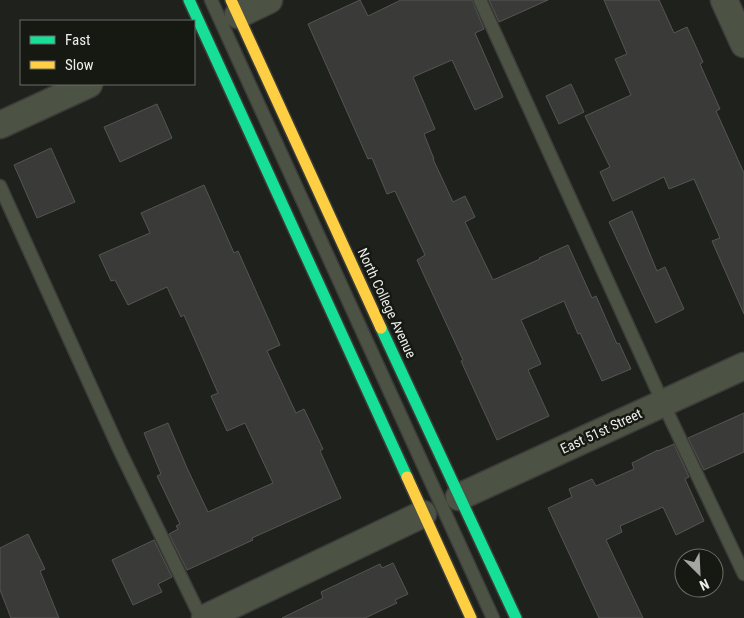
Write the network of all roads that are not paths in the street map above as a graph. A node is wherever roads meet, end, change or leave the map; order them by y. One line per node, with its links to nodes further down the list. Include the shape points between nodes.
1 (189, 0): 7 (main road)
2 (211, 0): 21 (lane)
3 (269, 0): 6 (street)
4 (480, 0): 14 (lane)
5 (724, 0): 9 (street)
6 (235, 7): 15 (main road, North College Avenue)
7 (195, 20)
8 (198, 32): 16 (main road)
9 (744, 44)
10 (87, 85): 11 (street)
11 (0, 125)
12 (0, 186): 18 (lane, via 120,451)
13 (744, 366): 14 (street, East 51st Street)
14 (663, 403): 15 (street, East 51st Street); 17 (lane)
15 (459, 497): 22 (main road, North College Avenue)
16 (424, 514): 19 (street); 20 (main road)
17 (744, 574)
18 (201, 618)
19 (205, 618)
20 (471, 618)
21 (493, 618)
22 (516, 618)

